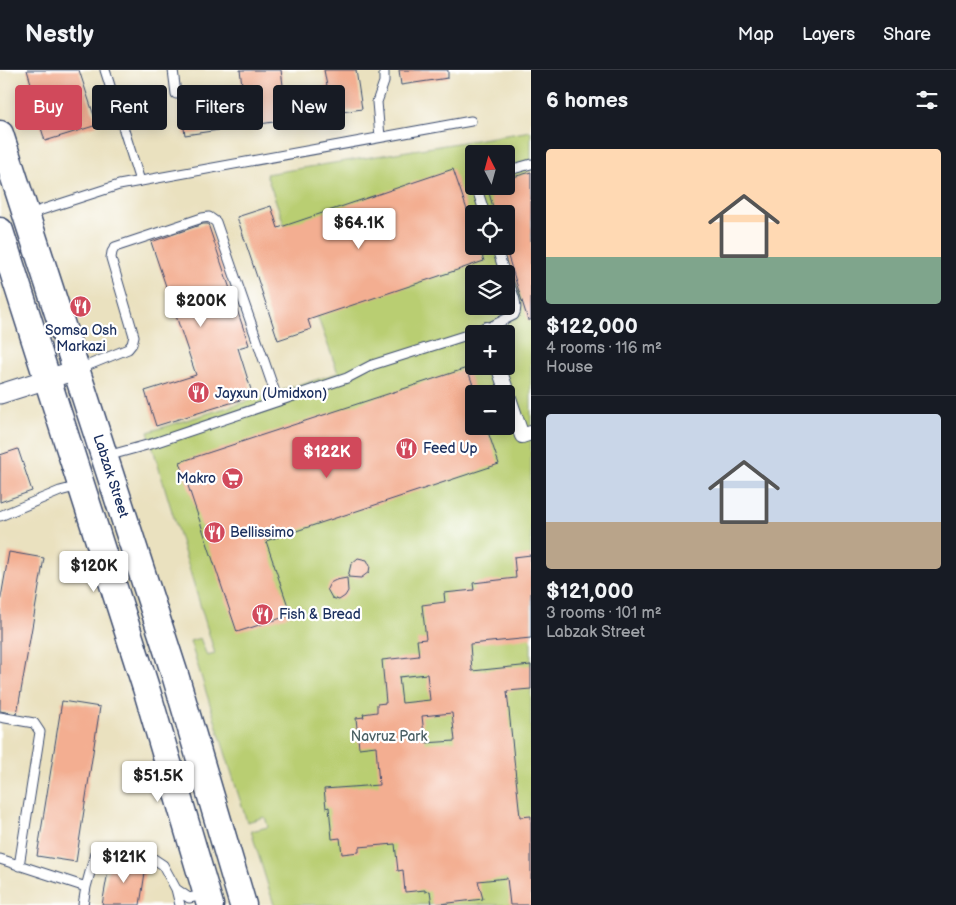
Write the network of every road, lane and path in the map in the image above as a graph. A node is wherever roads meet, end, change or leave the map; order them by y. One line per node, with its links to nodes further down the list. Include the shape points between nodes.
1 (105, 70): 10 (lane)
2 (173, 70): 4 (lane)
3 (384, 70): 7 (lane, via 384,82 377,102)
4 (176, 94)
5 (471, 121): 7 (lane)
6 (0, 134): 11 (main road, Labzak Street)
7 (380, 138): 10 (lane)
8 (531, 164): 9 (lane)
9 (515, 168)
10 (140, 181): 11 (lane)
11 (26, 215): 16 (main road, Labzak Street)
12 (0, 230): 18 (main road)
13 (514, 315): 14 (lane)
14 (496, 325)
15 (465, 337): 20 (lane, via 372,365 347,378)
16 (76, 370): 18 (street); 20 (lane, via 132,344 134,336 111,258 115,247 209,217 216,222); 22 (main road, Labzak Street)
17 (501, 375): 21 (street, via 522,436)
18 (48, 379): 19 (street); 23 (main road)
19 (0, 394)
20 (278, 401): 22 (lane)
21 (531, 433)
22 (105, 457): 25 (main road, Labzak Street)
23 (81, 485): 24 (lane); 26 (main road)
24 (0, 516)
25 (176, 678): 26 (main road); 35 (main road, Labzak Street)
26 (146, 688): 32 (main road)
27 (0, 717): 29 (lane, via 34,723 40,732)
28 (0, 859): 29 (lane)
29 (19, 866): 30 (lane)
30 (86, 887): 31 (lane, via 96,854 102,849 110,849 154,859 163,865); 33 (lane)
31 (176, 890): 32 (lane, via 189,898); 34 (lane)
32 (208, 899)
33 (84, 905)
34 (180, 905)
35 (243, 905)

